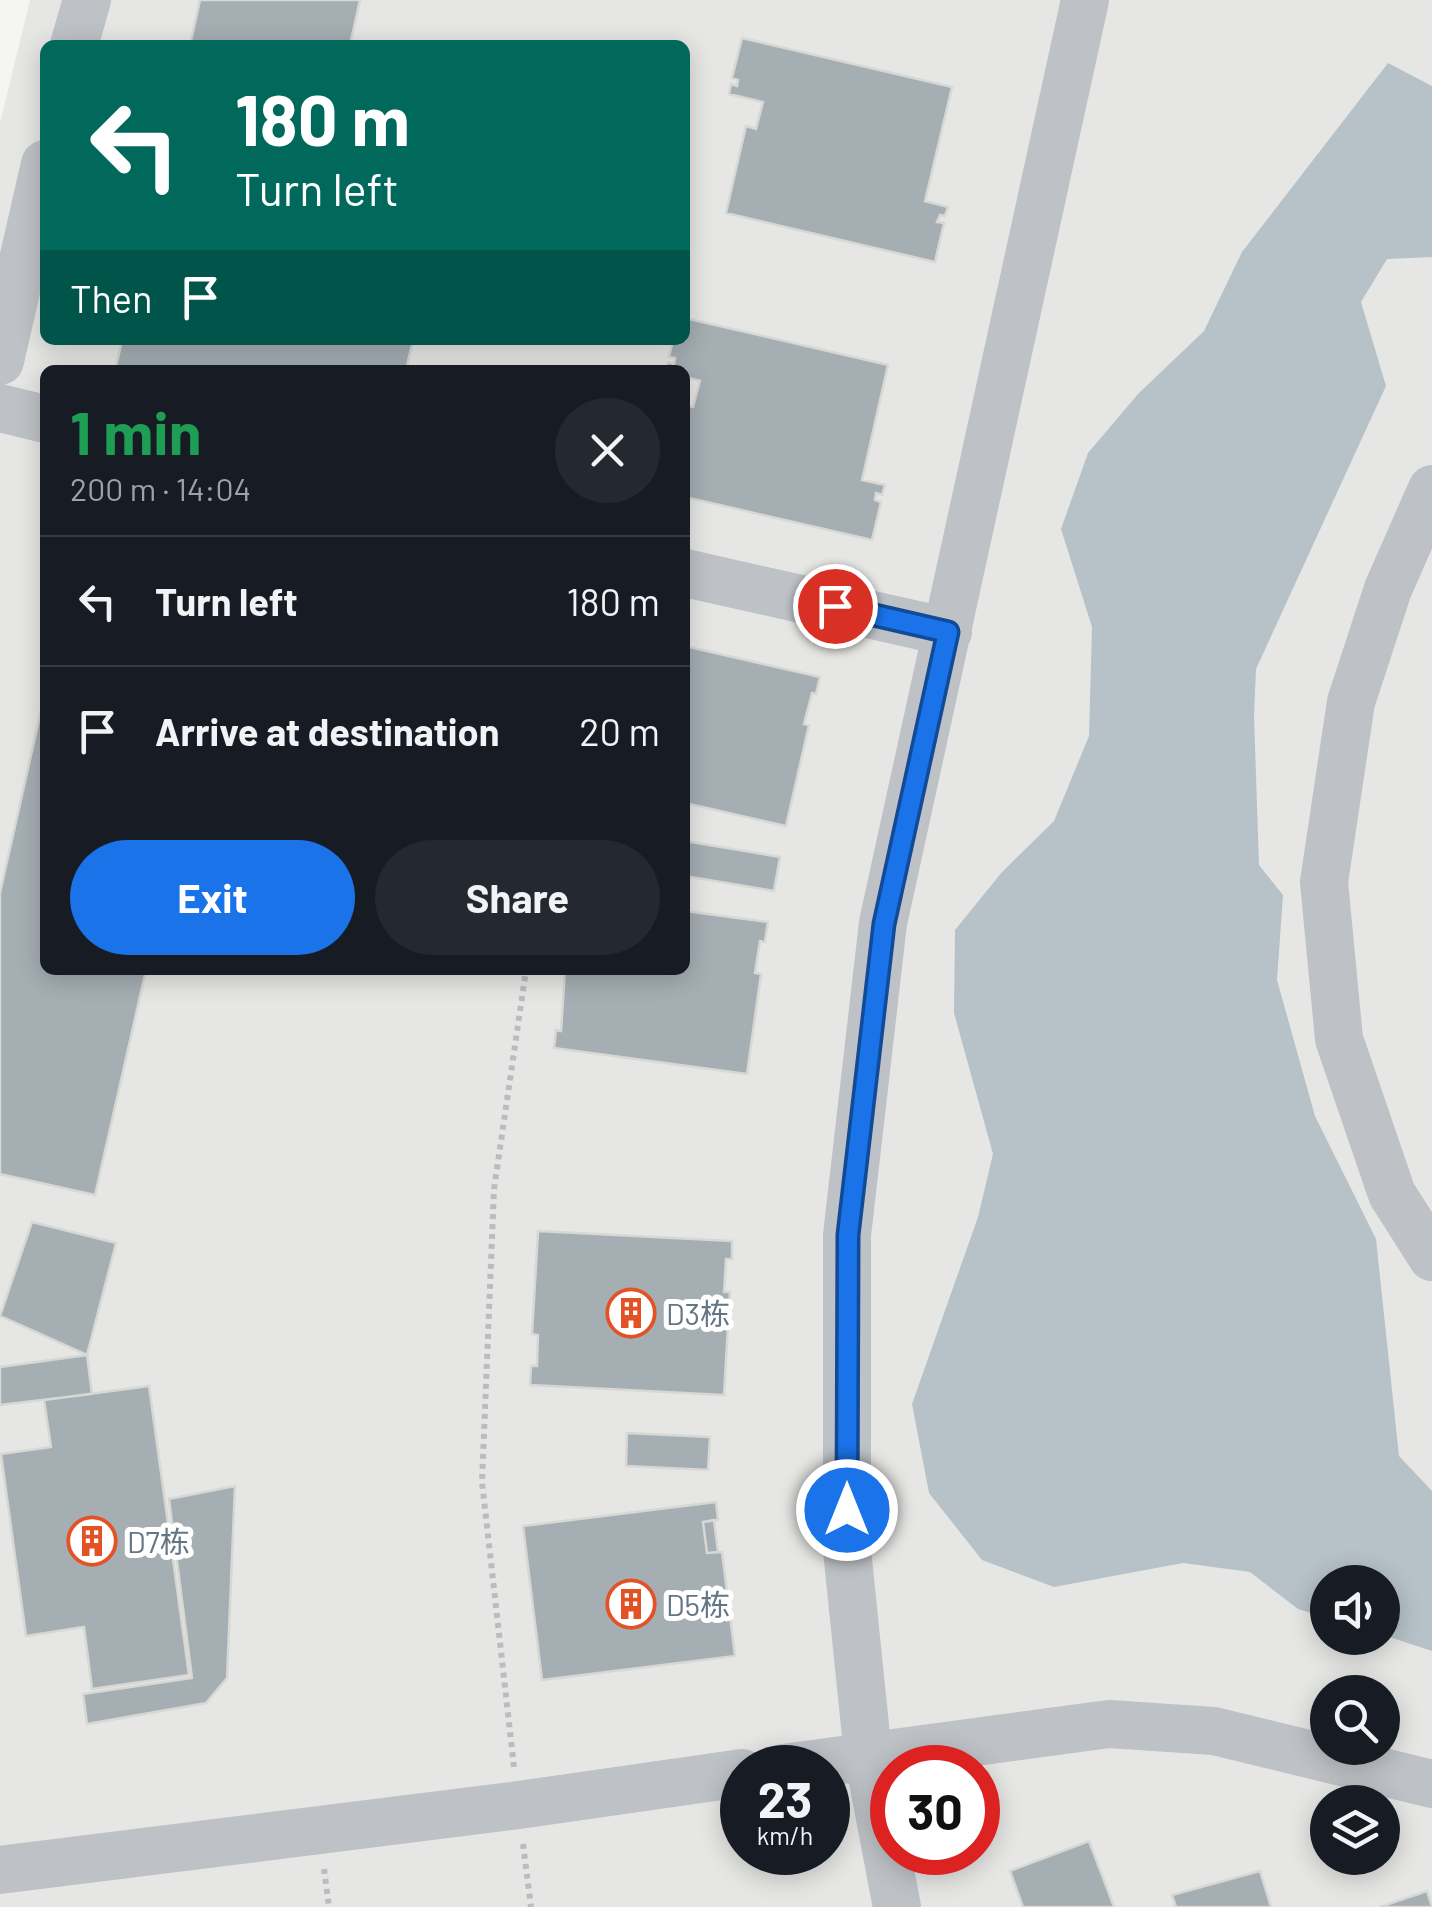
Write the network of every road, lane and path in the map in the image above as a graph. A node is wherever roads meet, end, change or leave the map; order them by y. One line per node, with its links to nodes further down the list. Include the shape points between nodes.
1 (87, 0): 3 (street)
2 (1085, 0): 10 (street)
3 (75, 40)
4 (40, 186): 5 (street)
5 (0, 361)
6 (0, 408): 7 (street)
7 (40, 418)
8 (1432, 489): 12 (street, via 1388,589 1351,702 1324,882 1339,1040 1392,1194)
9 (690, 573): 10 (street)
10 (948, 632): 13 (street, via 884,924 848,1235 847,1550)
11 (525, 975): 17 (path, via 494,1190 482,1482)
12 (1432, 1257)
13 (868, 1756): 14 (street); 16 (street, via 1109,1724 1214,1731); 20 (street)
14 (850, 1759)
15 (720, 1776): 17 (street)
16 (1432, 1784)
17 (519, 1805): 18 (street); 19 (path)
18 (1, 1876)
19 (531, 1907)
20 (897, 1907)

